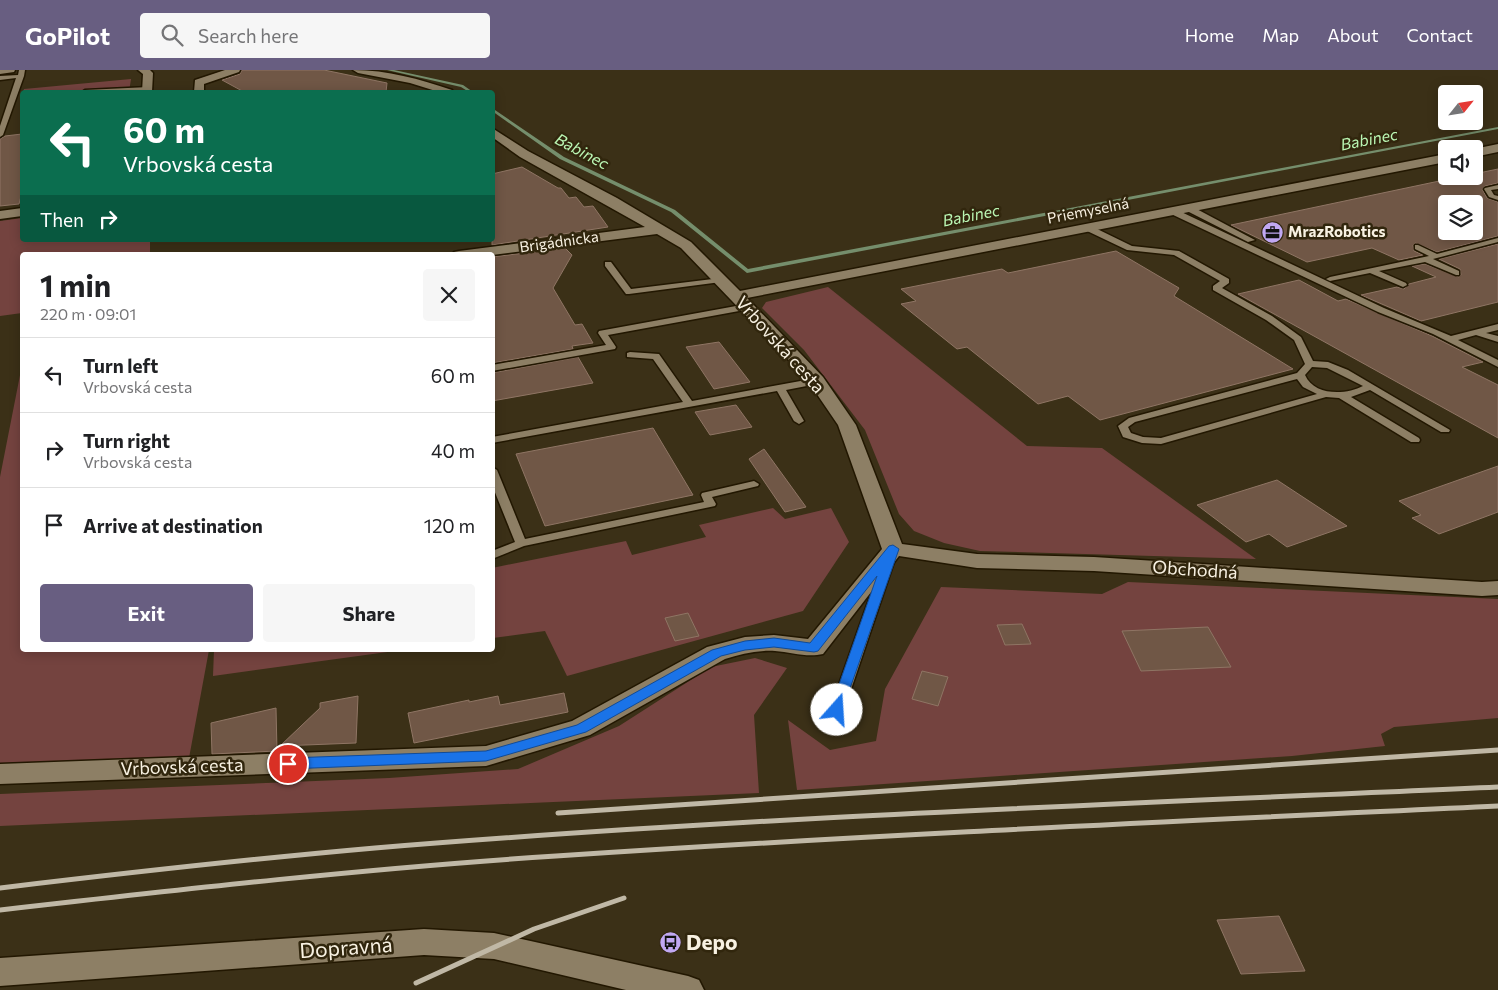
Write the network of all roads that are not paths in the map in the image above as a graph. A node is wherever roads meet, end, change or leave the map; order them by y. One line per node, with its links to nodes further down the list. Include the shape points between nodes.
1 (10, 70): 5 (street)
2 (143, 70): 8 (street, via 148,73)
3 (235, 70): 9 (street, via 199,82)
4 (358, 70): 10 (street, via 412,80)
5 (0, 71)
6 (22, 73): 7 (lane); 11 (lane)
7 (0, 78)
8 (147, 90)
9 (199, 90)
10 (442, 90)
11 (0, 135)
12 (495, 136): 23 (street, Vrbovská cesta)
13 (1498, 148): 14 (street)
14 (1483, 151)
15 (1438, 160): 18 (street, Priemyselná)
16 (1498, 187): 17 (lane, via 1487,189 1491,196)
17 (1498, 198)
18 (1188, 208): 19 (street, Priemyselná); 33 (lane)
19 (1172, 211): 22 (street, Priemyselná); 40 (lane, via 1381,310)
20 (20, 212): 21 (street)
21 (0, 215)
22 (1088, 228): 35 (street, Priemyselná); 39 (lane, via 1130,248 1176,253 1226,281 1216,288 1269,318)
23 (660, 229): 26 (street, Brigádnicka); 32 (street, Vrbovská cesta, via 686,245)
24 (1496, 242): 27 (lane)
25 (1418, 247): 27 (lane)
26 (482, 252)
27 (1436, 256): 28 (lane)
28 (1426, 259): 30 (lane); 31 (lane)
29 (608, 264): 32 (lane, via 629,292)
30 (1372, 271): 33 (lane); 34 (lane)
31 (1456, 273)
32 (721, 280): 35 (street, Vrbovská cesta)
33 (1330, 280): 36 (lane)
34 (1403, 285)
35 (742, 301): 46 (lane, via 602,333 612,347); 48 (street, Vrbovská cesta)
36 (1412, 318)
37 (1498, 327): 38 (lane)
38 (1476, 332): 40 (lane); 41 (lane)
39 (1298, 339): 43 (lane); 45 (lane)
40 (1450, 339): 44 (lane)
41 (1498, 339)
42 (630, 356): 53 (lane, via 656,356)
43 (1310, 364): 45 (lane); 47 (lane)
44 (1498, 364)
45 (1328, 365): 49 (lane)
46 (495, 367)
47 (1300, 375): 51 (lane, via 1302,382 1311,389); 51 (lane, via 1132,420 1123,426 1127,435 1161,441)
48 (817, 381): 50 (lane); 61 (street, Vrbovská cesta, via 847,425)
49 (1369, 387): 52 (lane, via 1360,393); 55 (lane)
50 (780, 388): 53 (lane); 54 (lane)
51 (1326, 394): 52 (lane)
52 (1342, 396): 57 (lane)
53 (689, 404): 56 (lane)
54 (799, 421)
55 (1445, 430)
56 (495, 439)
57 (1415, 440)
58 (495, 478): 60 (lane)
59 (754, 484): 60 (lane, via 706,495 711,504)
60 (521, 543): 62 (lane)
61 (893, 549): 63 (street, Obchodná, via 976,561 1094,564); 64 (lane); 65 (street, Vrbovská cesta, via 814,648 774,643 745,645 716,653 581,728 486,756)
62 (495, 555)
63 (1498, 588)
64 (837, 710)
65 (0, 774)
66 (0, 972): 67 (street, Dopravná, via 424,942 494,946)
67 (688, 990)

